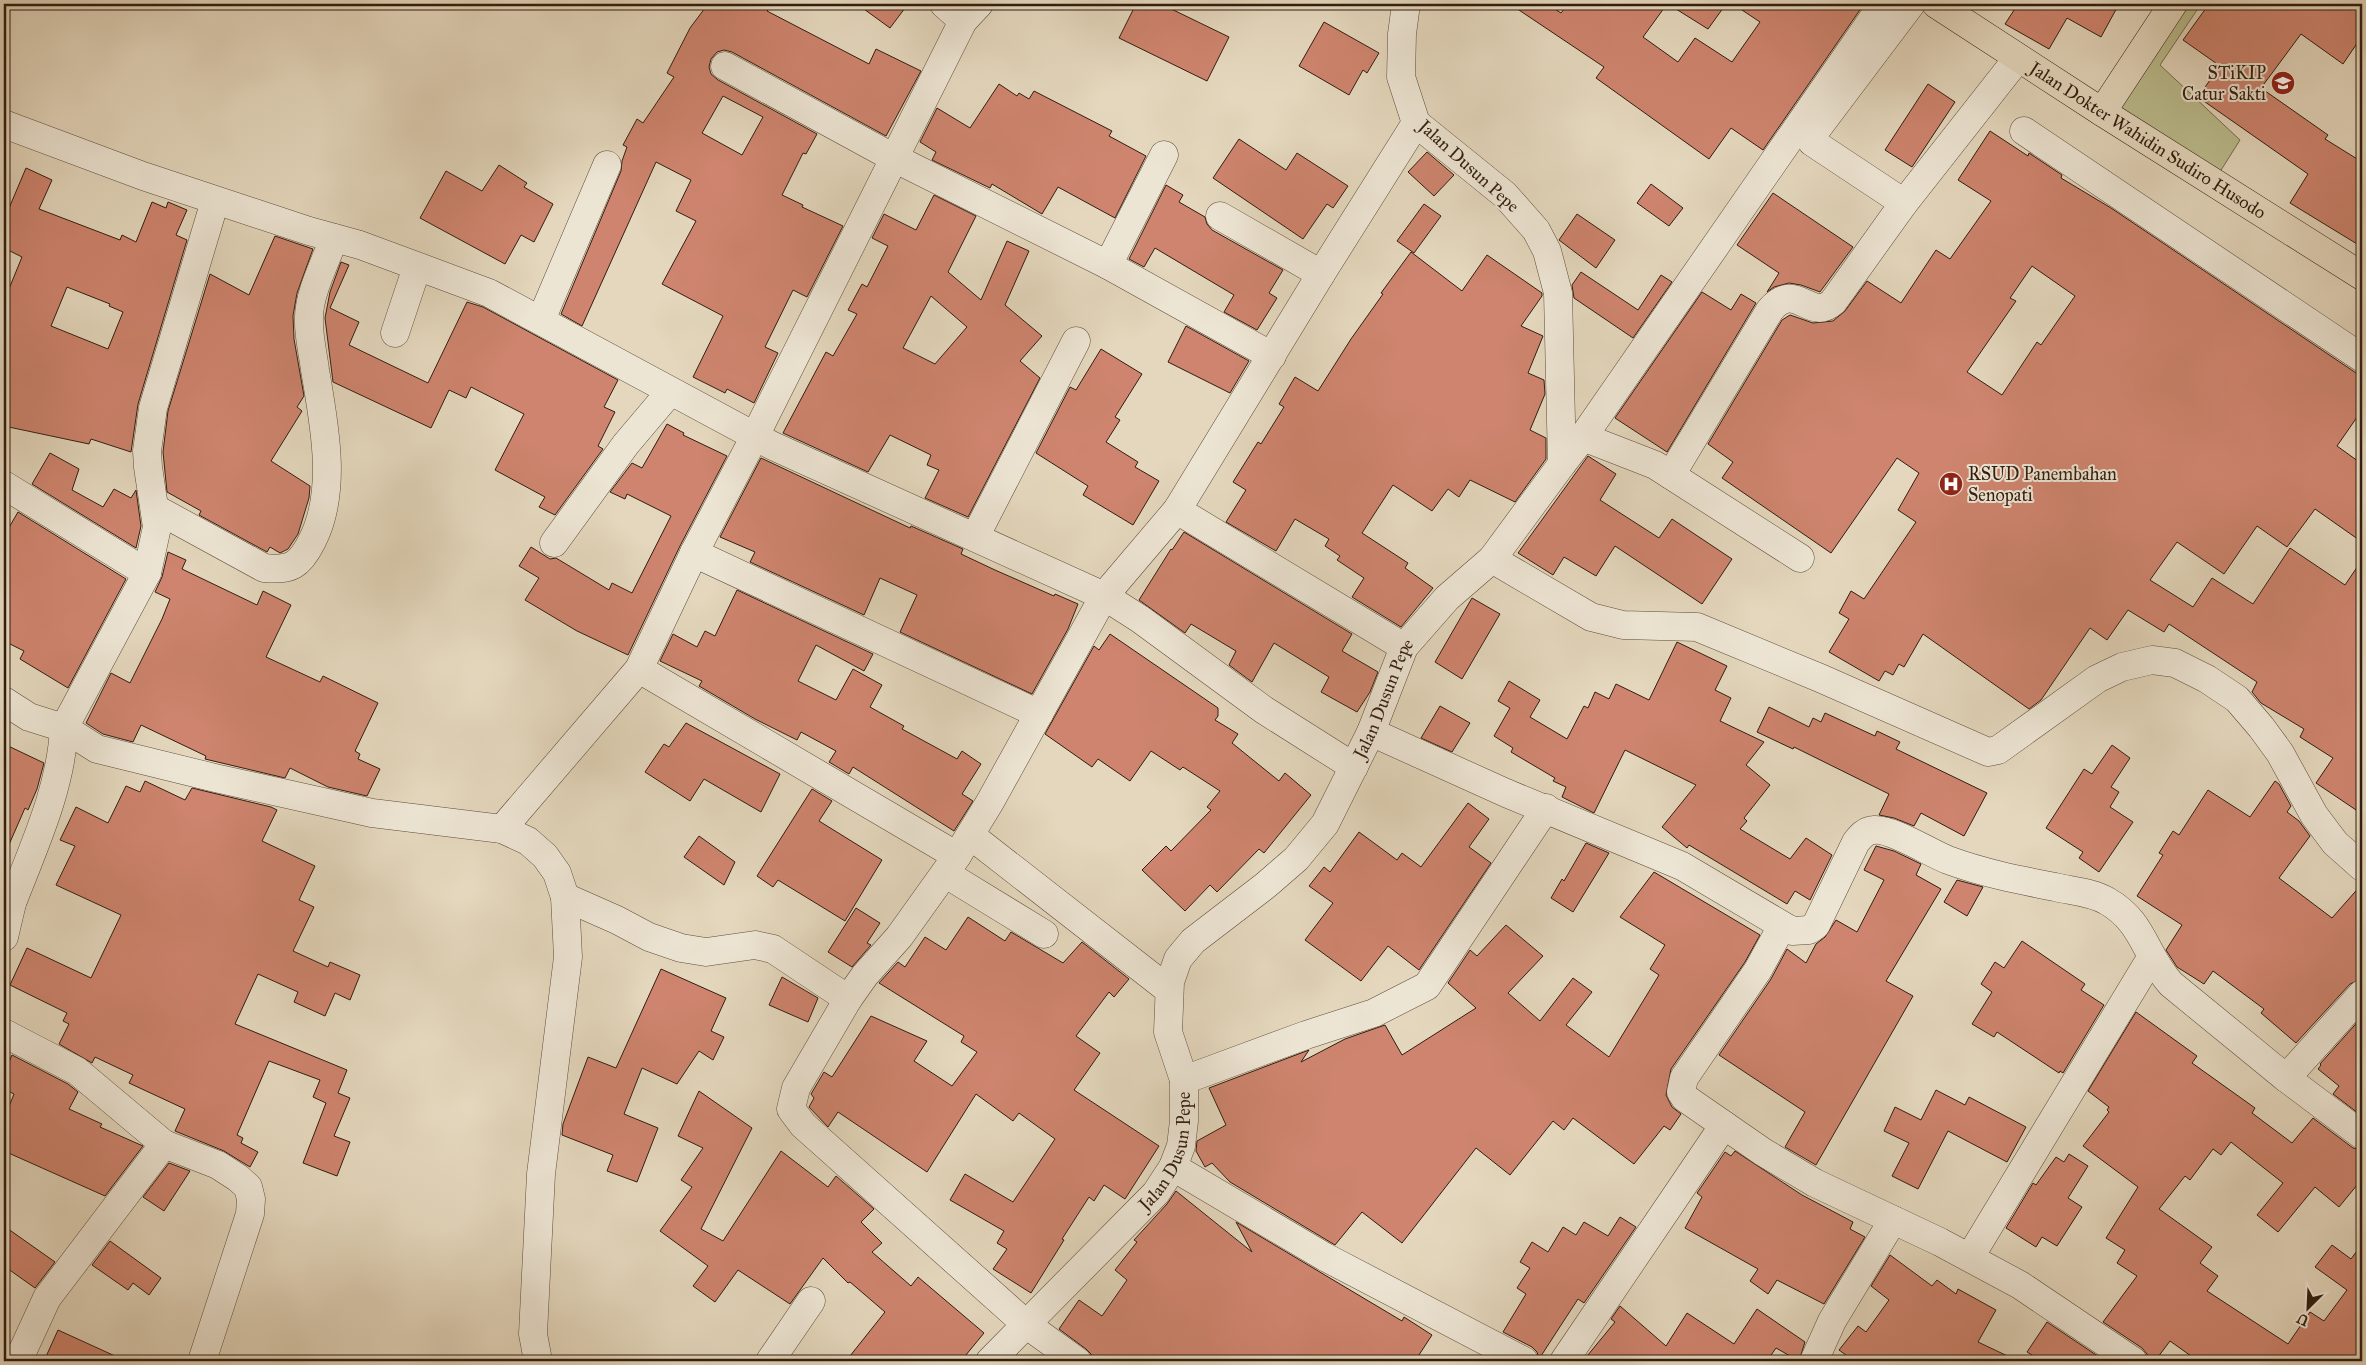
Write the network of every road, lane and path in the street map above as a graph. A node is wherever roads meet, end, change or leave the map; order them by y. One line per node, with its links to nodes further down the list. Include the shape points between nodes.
1 (1406, 4): 10 (street, Jalan Dusun Pepe, via 1401,77)
2 (1883, 4): 31 (street)
3 (1911, 4): 17 (street, via 1810,138)
4 (1936, 4): 7 (main road, Jalan Dokter Wahidin Sudiro Husodo)
5 (2173, 4): 9 (main road)
6 (962, 9): 14 (street)
7 (2018, 58): 9 (main road, Jalan Dokter Wahidin Sudiro Husodo); 17 (street)
8 (725, 66): 14 (street)
9 (2102, 112): 23 (main road, Jalan Dokter Wahidin Sudiro Husodo)
10 (1416, 123): 22 (street); 32 (street, Jalan Dusun Pepe, via 1505,195 1536,230 1547,250 1558,293)
11 (4, 124): 16 (street)
12 (2024, 131): 28 (street)
13 (1164, 155): 20 (street)
14 (894, 158): 20 (street); 30 (street)
15 (607, 165): 24 (street)
16 (215, 201): 19 (street); 35 (street, via 153,408 148,437 148,468)
17 (1904, 203): 33 (street, via 1828,307 1813,307 1788,297 1778,300)
18 (1220, 216): 22 (street)
19 (334, 238): 21 (street); 35 (street, via 309,310 326,456 322,513 307,552 290,568 264,568)
20 (1108, 265): 27 (street)
21 (417, 267): 24 (street, via 489,293); 25 (street)
22 (1320, 274): 27 (street)
23 (2362, 276)
24 (541, 320): 29 (street)
25 (395, 333)
26 (1076, 341): 37 (street)
27 (1272, 356): 36 (street)
28 (2362, 358)
29 (670, 392): 30 (street); 38 (street, via 626,444)
30 (755, 436): 37 (street); 39 (street)
31 (1583, 437): 32 (street); 33 (street, via 1640,458)
32 (1562, 464): 41 (street, Jalan Dusun Pepe)
33 (1671, 475): 40 (street)
34 (4, 485): 42 (street)
35 (156, 508): 42 (street, via 157,527)
36 (1177, 510): 43 (street); 44 (street)
37 (976, 537): 43 (street)
38 (554, 543)
39 (694, 553): 45 (street); 47 (street)
40 (1800, 558)
41 (1492, 559): 44 (street, Jalan Dusun Pepe, via 1447,598); 54 (street, via 1591,617 1623,625 1697,627 1988,752 1998,750 2097,679 2122,667 2152,660 2175,663 2207,678 2237,699 2280,753 2319,822 2335,843)
42 (147, 573): 48 (street)
43 (1104, 596): 47 (street); 50 (street, via 1264,710)
44 (1404, 647): 49 (street, Jalan Dusun Pepe)
45 (640, 670): 52 (street); 53 (street)
46 (4, 700): 48 (street, via 29,717)
47 (1039, 714): 53 (street)
48 (64, 728): 52 (street, via 97,749 215,778 372,813); 56 (street, via 63,752 50,803)
49 (1371, 732): 50 (street, Jalan Dusun Pepe); 51 (street)
50 (1354, 767): 61 (street, Jalan Dusun Pepe, via 1325,824 1296,859 1192,941 1178,959)
51 (1546, 808): 57 (street, via 1682,866); 66 (street, via 1427,986 1374,1013)
52 (502, 829): 55 (street, via 528,841 545,856 557,873)
53 (958, 855): 58 (street); 61 (street); 63 (street)
54 (2362, 867)
55 (564, 897): 63 (street, via 618,920 648,938 681,948 706,952 755,944 773,949); 77 (street, via 568,957 541,1174 534,1334)
56 (8, 901): 59 (street)
57 (1782, 926): 60 (street, via 1800,932 1816,925 1856,842 1875,830 1969,867 2105,900 2135,924); 67 (street, via 1768,954 1681,1085 1685,1098)
58 (1044, 934)
59 (4, 937)
60 (2152, 958): 65 (street, via 2170,984); 72 (street)
61 (1170, 990): 66 (street, Jalan Dusun Pepe, via 1168,1032)
62 (2362, 994): 65 (street)
63 (848, 999): 74 (street, via 796,1088 791,1109 803,1125)
64 (7, 1042): 69 (street, via 77,1071)
65 (2286, 1078): 68 (street)
66 (1184, 1080): 70 (street, Jalan Dusun Pepe, via 1181,1146)
67 (1724, 1125): 71 (street, via 1815,1183); 82 (street)
68 (2362, 1135)
69 (164, 1144): 75 (street, via 47,1298); 76 (street, via 218,1165 248,1187 250,1214)
70 (1173, 1167): 74 (street, Jalan Dusun Pepe, via 1156,1193); 81 (street, via 1325,1257)
71 (1893, 1220): 72 (street); 83 (street, via 1832,1321)
72 (1970, 1257): 84 (street, via 2020,1285)
73 (811, 1301): 78 (street)
74 (1027, 1325): 79 (street, Jalan Dusun Pepe); 80 (street)
75 (18, 1361)
76 (202, 1361)
77 (538, 1361)
78 (770, 1361)
79 (990, 1361)
80 (1077, 1361)
81 (1524, 1361)
82 (1564, 1361)
83 (1814, 1361)
84 (2131, 1361)

